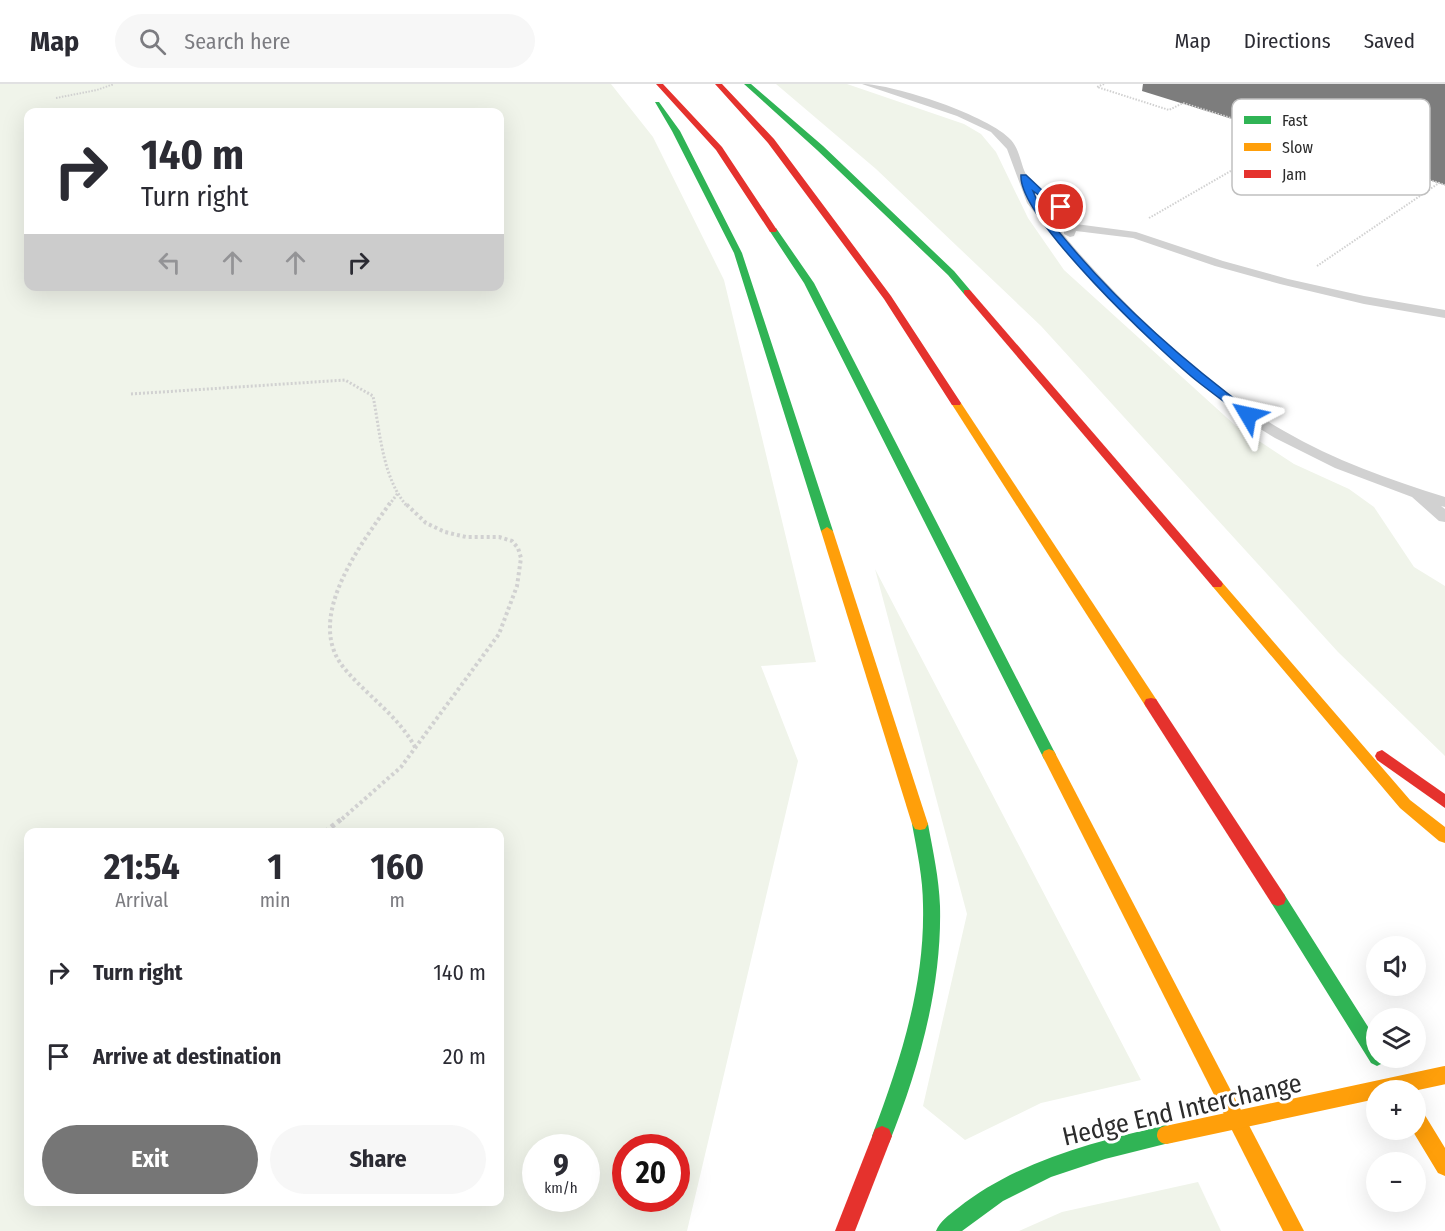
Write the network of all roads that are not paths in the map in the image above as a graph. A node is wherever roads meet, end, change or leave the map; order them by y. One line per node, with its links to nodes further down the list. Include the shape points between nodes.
1 (643, 84): 21 (main road, via 676,131 738,253 926,847 932,900 927,985 909,1057)
2 (659, 84): 23 (main road, via 719,149 809,283)
3 (718, 84): 17 (main road, via 771,141 888,297)
4 (747, 84): 14 (main road, via 951,273)
5 (867, 84): 6 (lane, via 986,126 1007,140)
6 (1023, 177): 7 (lane); 8 (lane, via 1067,213)
7 (1042, 216): 8 (lane); 9 (lane)
8 (1071, 227): 9 (lane, via 1071,244); 10 (lane, via 1124,232 1296,285)
9 (1083, 266): 11 (lane, via 1199,377 1248,415 1317,454)
10 (1445, 314)
11 (1415, 493): 12 (lane); 13 (lane)
12 (1445, 502)
13 (1445, 517)
14 (1326, 712): 15 (main road, via 1403,774); 16 (main road, via 1405,804)
15 (1445, 802)
16 (1445, 836)
17 (1366, 1039)
18 (1445, 1076): 22 (main road, Hedge End Interchange, bridge, via 1072,1158 997,1193)
19 (1426, 1135): 20 (main road)
20 (1445, 1166)
21 (845, 1231)
22 (946, 1231)
23 (1294, 1231)

